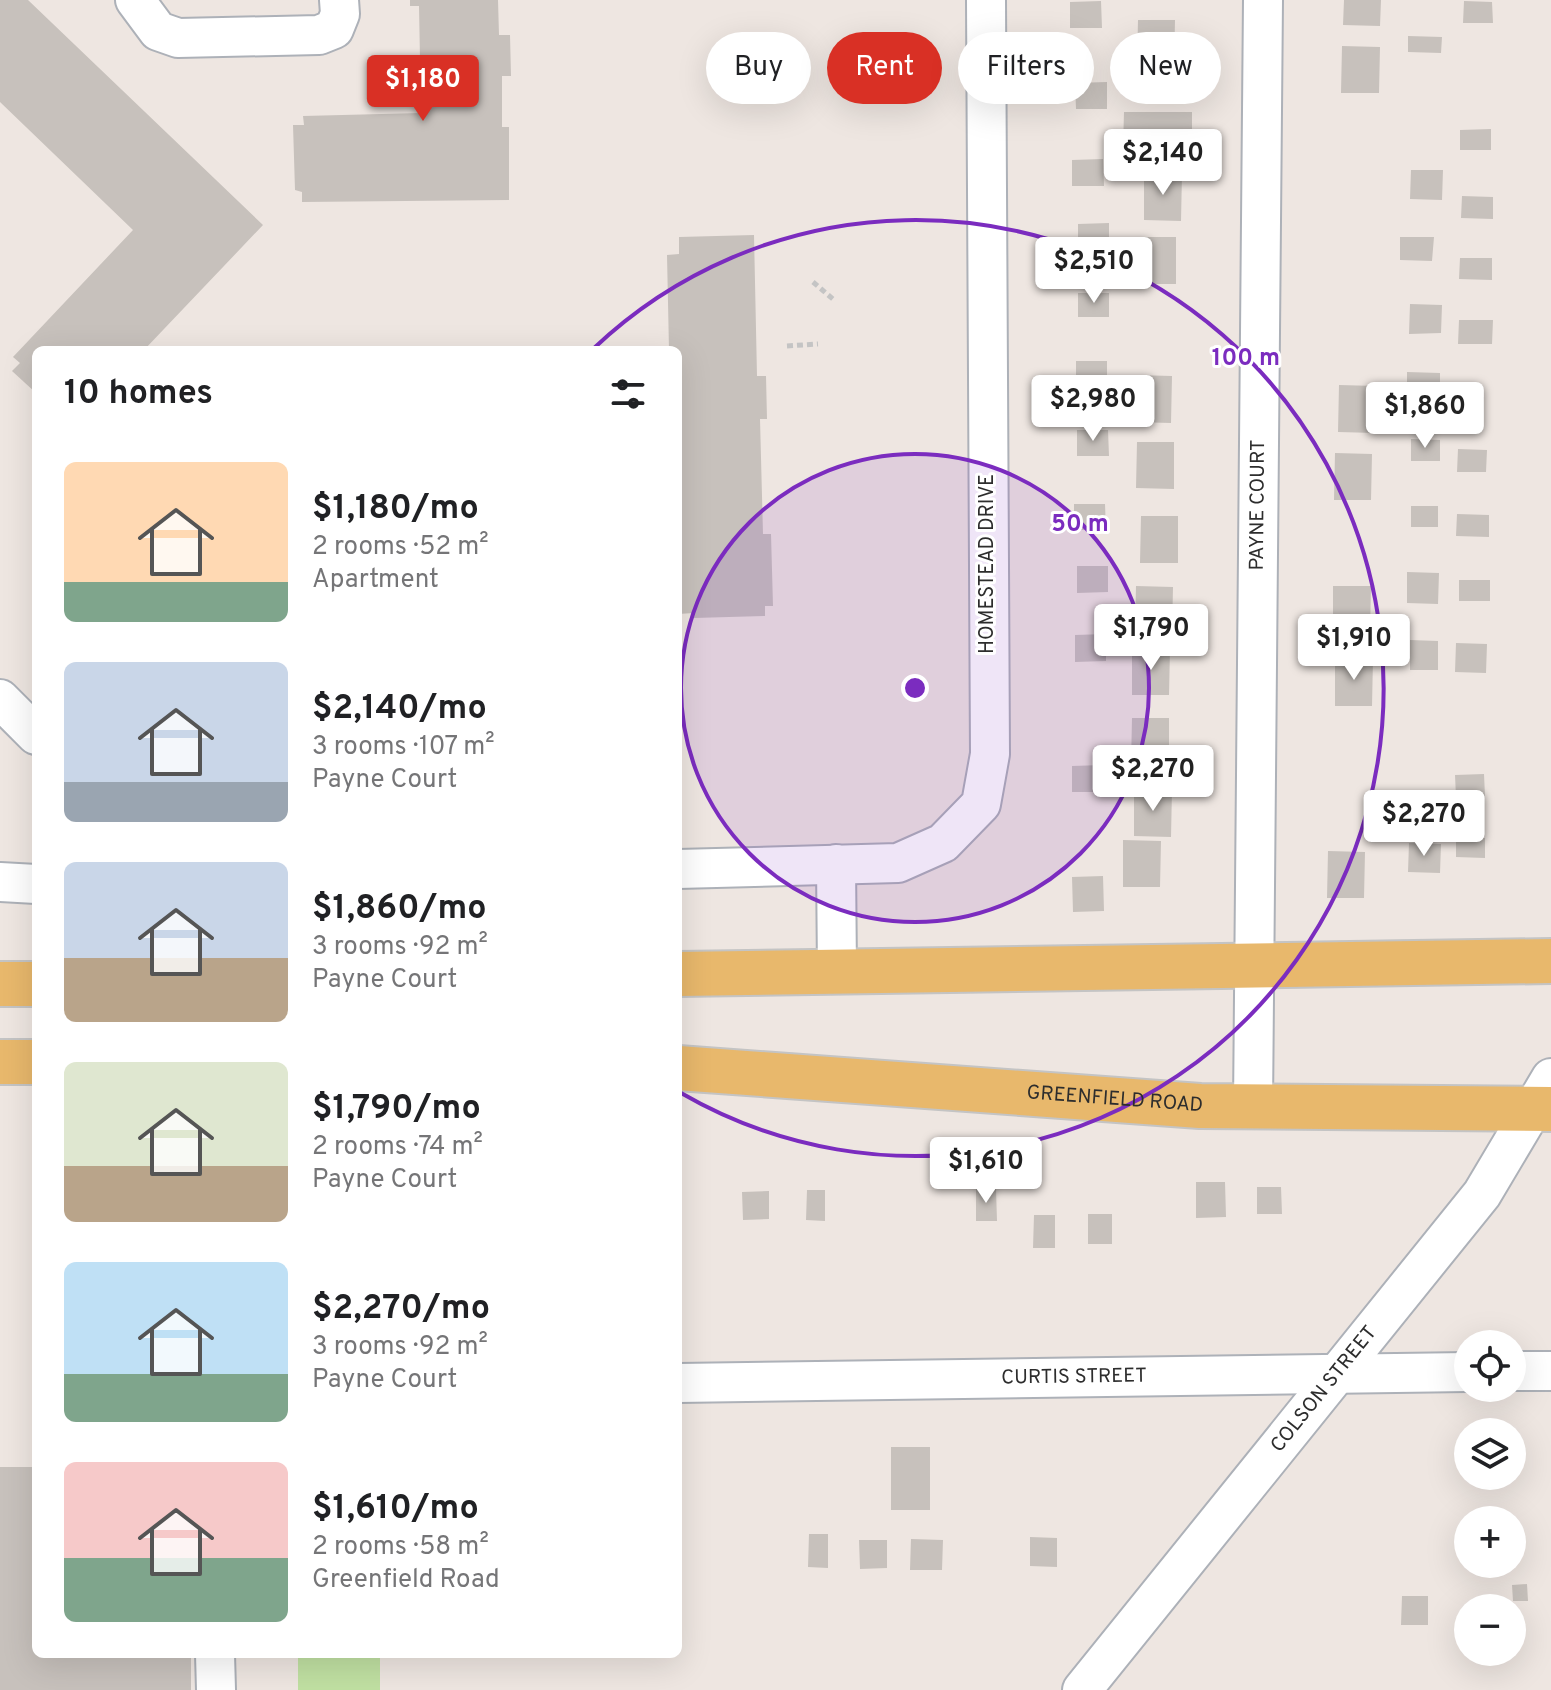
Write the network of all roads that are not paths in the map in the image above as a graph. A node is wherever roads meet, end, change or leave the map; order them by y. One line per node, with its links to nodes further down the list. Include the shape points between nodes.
1 (135, 0): 2 (street, via 158,31 178,38 319,35 334,29)
2 (339, 0)
3 (986, 0): 7 (street, HOMESTEAD DRIVE, via 988,766 981,804 943,843 898,863)
4 (1263, 0): 12 (street, PAYNE COURT)
5 (0, 699): 6 (street)
6 (32, 731)
7 (836, 864): 8 (street, HOMESTEAD DRIVE); 13 (street)
8 (682, 869)
9 (0, 882): 10 (street)
10 (32, 884)
11 (1551, 961): 12 (main road)
12 (1254, 965): 13 (main road); 21 (street, PAYNE COURT)
13 (837, 971): 14 (main road)
14 (682, 974)
15 (0, 984): 16 (main road)
16 (32, 984)
17 (0, 1062): 18 (main road)
18 (32, 1062)
19 (682, 1068): 21 (main road, GREENFIELD ROAD)
20 (1545, 1098): 21 (main road, GREENFIELD ROAD); 25 (street, COLSON STREET, via 1482,1194)
21 (1253, 1107)
22 (1526, 1371): 23 (street)
23 (1551, 1371)
24 (1454, 1372): 25 (street, CURTIS STREET)
25 (1337, 1374): 26 (street, CURTIS STREET); 29 (street, COLSON STREET)
26 (682, 1383)
27 (215, 1658): 28 (street)
28 (216, 1690)
29 (1082, 1690)

